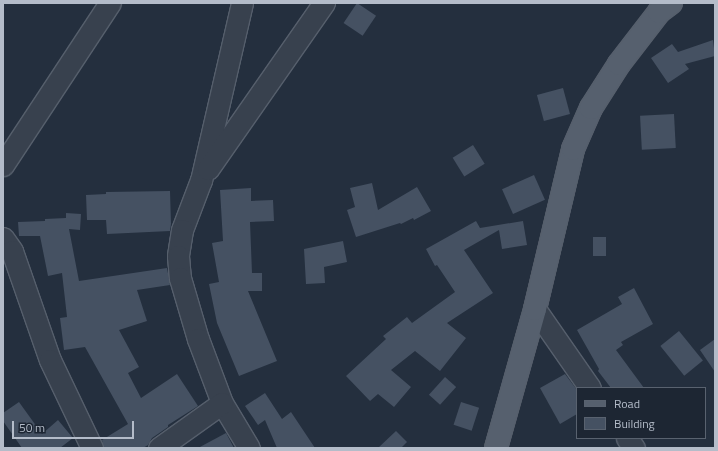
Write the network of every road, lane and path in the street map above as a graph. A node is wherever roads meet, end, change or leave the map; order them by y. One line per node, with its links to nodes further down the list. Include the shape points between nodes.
1 (110, 3): 5 (street)
2 (242, 3): 6 (street)
3 (324, 3): 6 (street)
4 (671, 3): 8 (main road, via 659,12 619,64 591,108 574,149)
5 (3, 165)
6 (201, 180): 10 (street, via 182,230 178,256 180,278 198,338)
7 (3, 238): 12 (street, via 12,251 50,360)
8 (535, 309): 9 (street); 15 (main road)
9 (589, 387)
10 (222, 403): 13 (street); 14 (street)
11 (628, 439): 16 (street)
12 (92, 448)
13 (159, 448)
14 (249, 448)
15 (496, 448)
16 (634, 448)

